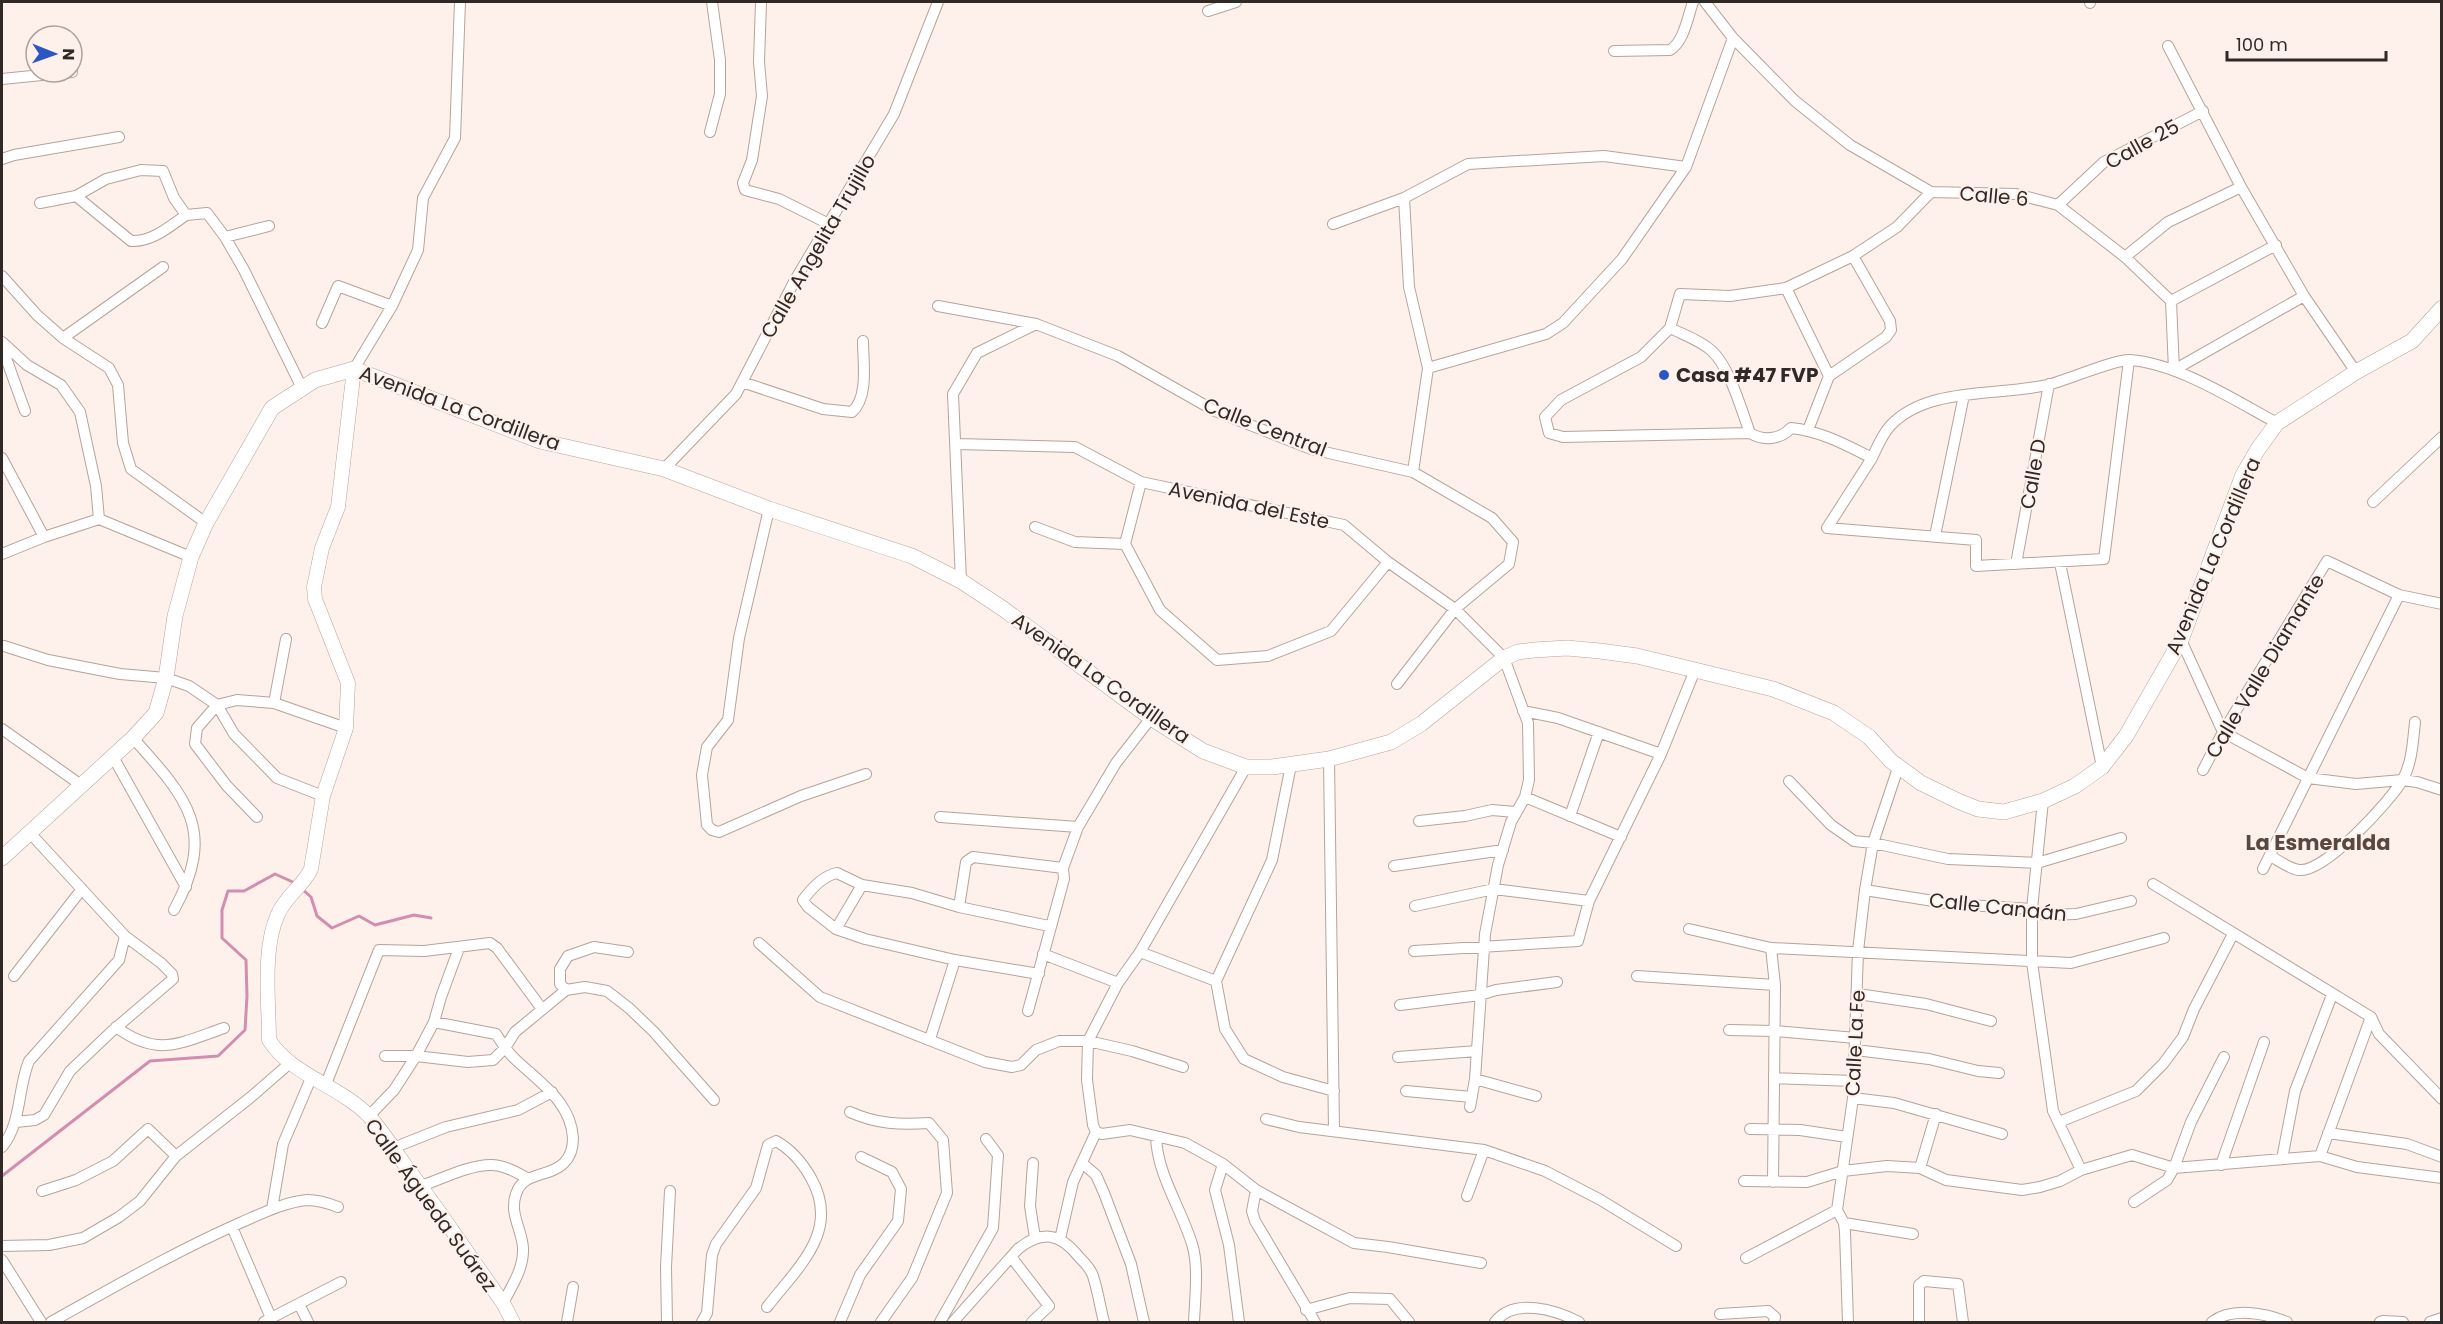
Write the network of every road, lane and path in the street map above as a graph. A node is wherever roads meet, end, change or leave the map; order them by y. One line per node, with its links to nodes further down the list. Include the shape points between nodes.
1 (460, 2): 38 (street, via 455,138 423,198 418,250)
2 (712, 2): 15 (street, via 720,94)
3 (761, 2): 26 (street, via 762,96 752,160 742,183 745,190 779,199)
4 (938, 2): 26 (street, Calle Angelita Trujillo, via 894,114)
5 (1236, 2): 8 (street)
6 (1693, 2): 11 (street, via 1675,47)
7 (1705, 2): 9 (street, Calle 6)
8 (1208, 11)
9 (1732, 38): 18 (street); 20 (street, Calle 6, via 1795,100 1850,145)
10 (2168, 46): 14 (street)
11 (1614, 51)
12 (24, 77): 13 (street)
13 (2, 79)
14 (2203, 111): 19 (street); 24 (street, Calle 25, via 2104,162)
15 (710, 132)
16 (119, 137): 17 (street)
17 (2, 159)
18 (1686, 167): 22 (street, via 1604,156 1468,164); 48 (street, via 1622,259 1563,323 1546,334)
19 (2241, 187): 30 (street); 32 (street, via 2168,222)
20 (1931, 192): 24 (street, Calle 6, via 2016,194); 31 (street, via 1897,227)
21 (76, 196): 23 (street); 25 (street, via 131,241 153,237); 25 (street, via 106,179 158,170 163,171)
22 (1404, 198): 27 (street); 48 (street, via 1409,287)
23 (40, 203)
24 (2058, 205): 32 (street, Calle 6)
25 (186, 215): 29 (street, via 207,213)
26 (829, 224): 53 (street, Calle Angelita Trujillo)
27 (1333, 224)
28 (269, 226): 29 (street)
29 (225, 237): 55 (street)
30 (2276, 246): 36 (street); 37 (street)
31 (1853, 256): 35 (street); 52 (street, via 1890,321 1891,330)
32 (2125, 257): 37 (street, Calle 6)
33 (163, 267): 44 (street)
34 (2, 276): 44 (street)
35 (1786, 288): 43 (street, via 1730,296 1680,294); 52 (street)
36 (2304, 296): 50 (street); 51 (street)
37 (2171, 301): 50 (street)
38 (392, 306): 41 (street, via 338,286); 49 (street)
39 (938, 306): 42 (street, Calle Central)
40 (2442, 308): 51 (main road, Avenida La Cordillera, via 2412,341)
41 (322, 323)
42 (1036, 324): 62 (street, via 977,353 953,394); 66 (street, Calle Central, via 1118,356 1215,411 1311,449)
43 (1670, 328): 60 (street, via 1700,342 1722,364); 60 (street, via 1641,357 1561,400 1545,417 1549,433 1563,437)
44 (63, 338): 71 (street, via 108,368 118,386 123,443 131,469)
45 (863, 341): 53 (street, via 862,391 858,407 852,412 823,410)
46 (2, 344): 57 (street); 70 (street, via 61,385 80,412)
47 (2129, 360): 50 (street); 54 (street); 79 (street, via 2104,559)
48 (1428, 368): 66 (street)
49 (354, 369): 55 (main road, Avenida La Cordillera, via 315,380); 65 (main road, Avenida La Cordillera, via 540,441); 97 (street, Calle Águeda Suárez, via 338,507 322,548 314,587 315,599 348,684)
50 (2174, 370): 58 (street)
51 (2356, 372): 58 (main road, Avenida La Cordillera)
52 (1829, 376): 59 (street)
53 (742, 382): 65 (street, Calle Angelita Trujillo, via 736,394)
54 (2049, 384): 56 (street); 80 (street, Calle D)
55 (302, 388): 71 (main road, Avenida La Cordillera, via 272,408)
56 (1964, 395): 63 (street, via 1926,404 1899,418 1882,437); 73 (street)
57 (25, 411)
58 (2277, 423): 86 (main road, Avenida La Cordillera, via 2243,475)
59 (1808, 430): 60 (street, via 1791,428 1785,434 1759,438); 63 (street)
60 (1750, 433)
61 (2442, 437): 68 (street)
62 (956, 444): 67 (street, Avenida del Este, via 1075,447); 81 (street)
63 (1872, 458): 73 (street, via 1827,528)
64 (2, 459): 74 (street)
65 (664, 469): 69 (main road, Avenida La Cordillera)
66 (1413, 472): 84 (street, Calle Central, via 1492,519 1513,542 1509,564)
67 (1141, 482): 75 (street); 78 (street, Avenida del Este, via 1344,525)
68 (2373, 502)
69 (769, 509): 81 (main road, Avenida La Cordillera, via 912,556); 110 (street, via 739,638 728,720 707,747 702,776 707,825 719,832 801,796)
70 (99, 519): 74 (street); 77 (street)
71 (206, 523): 77 (main road, Avenida La Cordillera)
72 (1035, 527): 75 (street, via 1075,542)
73 (1935, 536): 80 (street, via 1976,540 1976,566)
74 (44, 537): 76 (street)
75 (1125, 544): 78 (street, via 1160,610 1217,660 1268,656 1331,631)
76 (2, 554)
77 (191, 557): 90 (main road, Avenida La Cordillera)
78 (1388, 562): 84 (street, Avenida del Este)
79 (2060, 563): 80 (street); 108 (street)
80 (2016, 564)
81 (961, 581): 95 (main road, Avenida La Cordillera)
82 (2398, 595): 83 (street); 100 (street, Calle Valle Diamante, via 2327,561); 111 (street)
83 (2442, 604)
84 (1455, 609): 88 (street, Avenida del Este); 91 (street)
85 (286, 639): 92 (street)
86 (2181, 640): 100 (street); 108 (main road, Avenida La Cordillera, via 2126,736)
87 (4, 646): 90 (street, via 48,660)
88 (1504, 658): 89 (main road, Avenida La Cordillera, via 1518,652 1567,648 1637,656); 94 (street); 104 (main road, Avenida La Cordillera, via 1421,724 1391,742)
89 (1695, 670): 102 (street); 106 (main road, Avenida La Cordillera, via 1773,689 1834,713 1869,737)
90 (166, 678): 93 (street, via 189,686); 101 (main road, Avenida La Cordillera, via 156,713)
91 (1397, 684)
92 (274, 703): 93 (street, via 237,700); 97 (street)
93 (217, 705): 116 (street, via 234,734 277,778); 121 (street, via 197,728 195,744)
94 (1523, 711): 99 (street); 117 (street, via 1528,723)
95 (1151, 718): 107 (main road, Avenida La Cordillera, via 1203,751); 124 (street, via 1116,763)
96 (2415, 722): 112 (street)
97 (346, 728): 116 (street, Calle Águeda Suárez)
98 (2, 729): 114 (street)
99 (1599, 732): 102 (street); 120 (street)
100 (2223, 732): 109 (street, Calle Valle Diamante); 111 (street)
101 (134, 738): 103 (main road, Avenida La Cordillera); 138 (street, via 164,772 192,820 196,842)
102 (1661, 754): 126 (street)
103 (112, 755): 114 (main road, Avenida La Cordillera); 138 (street)
104 (1329, 759): 105 (main road, Avenida La Cordillera); 205 (street)
105 (1291, 765): 107 (main road, Avenida La Cordillera); 168 (street, via 1272,860)
106 (1899, 765): 118 (main road, Avenida La Cordillera, via 1921,783 1978,809 2004,812); 128 (street, Calle La Fe)
107 (1246, 767): 161 (street)
108 (2102, 767): 118 (main road, Avenida La Cordillera)
109 (2203, 771)
110 (866, 774)
111 (2308, 778): 112 (street, via 2356,784); 130 (street)
112 (2402, 780): 115 (street); 130 (street, via 2350,841 2316,866 2299,870)
113 (1790, 781): 128 (street, via 1831,825 1854,841)
114 (81, 785): 125 (main road, Avenida La Cordillera)
115 (2442, 790)
116 (323, 796): 197 (street, Calle Águeda Suárez, via 314,856 306,880 291,893 279,912 269,944 269,1040)
117 (1525, 797): 119 (street); 120 (street)
118 (2043, 801): 132 (street)
119 (1515, 812): 123 (street, via 1492,810); 129 (street)
120 (1570, 816): 126 (street)
121 (257, 817)
122 (940, 817): 124 (street)
123 (1419, 821)
124 (1078, 827): 134 (street)
125 (30, 833): 131 (main road, Avenida La Cordillera); 139 (street)
126 (1621, 837): 142 (street)
127 (2121, 838): 132 (street)
128 (1873, 843): 132 (street, via 1948,859); 141 (street, Calle La Fe)
129 (1503, 850): 133 (street); 140 (street)
130 (2270, 856): 135 (street)
131 (2, 858)
132 (2037, 863): 146 (street)
133 (1394, 866)
134 (1063, 868): 145 (street, via 973,857 966,862); 148 (street, via 1064,879)
135 (2263, 869)
136 (2153, 884): 151 (street)
137 (862, 885): 145 (street, via 912,893); 150 (street); 150 (street, via 832,874 803,900)
138 (186, 887): 147 (street)
139 (82, 889): 152 (street); 166 (street)
140 (1494, 889): 142 (street); 144 (street); 155 (street)
141 (1865, 890): 146 (street, Calle Canaán, via 1952,904); 159 (street, Calle La Fe)
142 (1589, 901): 155 (street, via 1578,940)
143 (2131, 901): 146 (street, Calle Canaán, via 2076,914 2045,915)
144 (1415, 906)
145 (959, 907): 148 (street)
146 (2032, 909): 164 (street)
147 (174, 910)
148 (1049, 926): 162 (street)
149 (1689, 928): 157 (street)
150 (836, 929): 163 (street)
151 (2233, 934): 175 (street); 217 (street, via 2183,1037 2163,1064 2136,1090)
152 (125, 936): 182 (street, via 161,963 173,979); 216 (street, via 119,960 29,1061 22,1078)
153 (2164, 938): 164 (street, via 2071,963)
154 (759, 944): 187 (street, via 820,997)
155 (1484, 946): 158 (street); 174 (street)
156 (459, 948): 177 (street, via 490,944 497,948); 181 (street); 204 (street, via 379,950)
157 (1771, 948): 159 (street); 171 (street)
158 (1414, 951)
159 (1858, 951): 164 (street); 173 (street, Calle La Fe)
160 (628, 952): 172 (street, via 594,948 568,956 560,969 560,984)
161 (1140, 952): 168 (street); 170 (street)
162 (1043, 954): 165 (street); 170 (street)
163 (955, 960): 165 (street); 187 (street)
164 (2032, 962): 217 (street, via 2053,1111)
165 (1039, 974): 178 (street)
166 (14, 976)
167 (1637, 976): 171 (street)
168 (1216, 981): 205 (street, via 1225,1029 1244,1059 1283,1077)
169 (1557, 982): 174 (street)
170 (1118, 983): 188 (street)
171 (1775, 984): 185 (street)
172 (566, 990): 177 (street); 211 (street, via 585,987 607,991 622,1002)
173 (1858, 994): 180 (street, via 1926,1004); 186 (street, Calle La Fe)
174 (1480, 995): 176 (street); 192 (street)
175 (2332, 995): 179 (street); 234 (street, via 2295,1091)
176 (1400, 1005)
177 (542, 1009): 190 (street, via 515,1032)
178 (1028, 1011)
179 (2371, 1017): 210 (street, via 2379,1034); 222 (street)
180 (1991, 1021)
181 (434, 1022): 190 (street, via 490,1031); 194 (street)
182 (116, 1027): 183 (street, via 148,1045 169,1046); 216 (street, via 70,1071 44,1115)
183 (224, 1028)
184 (1729, 1030): 185 (street)
185 (1774, 1031): 186 (street); 201 (street)
186 (1856, 1038): 191 (street, Calle La Fe)
187 (930, 1040): 188 (street, via 985,1062 1012,1067 1021,1065 1036,1050 1059,1041)
188 (1088, 1041): 198 (street); 221 (street, via 1087,1080)
189 (2264, 1042): 238 (street)
190 (505, 1048): 194 (street, via 493,1060 468,1062); 207 (street)
191 (1856, 1050): 199 (street); 203 (street, Calle La Fe)
192 (1477, 1051): 195 (street); 202 (street)
193 (385, 1056): 194 (street)
194 (416, 1056): 214 (street, via 394,1090)
195 (1398, 1057)
196 (2224, 1057): 240 (street, via 2191,1122)
197 (290, 1063): 200 (street, Calle Águeda Suárez); 230 (street)
198 (1183, 1067)
199 (2000, 1073)
200 (312, 1076): 204 (street, Calle Águeda Suárez); 254 (street, via 283,1144)
201 (1774, 1078): 203 (street); 219 (street)
202 (1475, 1079): 206 (street, via 1471,1102); 208 (street)
203 (1854, 1081): 209 (street, Calle La Fe)
204 (326, 1084): 214 (street, Calle Águeda Suárez)
205 (1334, 1091): 220 (street)
206 (1407, 1091)
207 (552, 1092): 228 (street, via 518,1110 446,1127); 243 (street, via 572,1125 573,1149 564,1164)
208 (1536, 1096)
209 (1853, 1098): 213 (street); 224 (street, Calle La Fe)
210 (2442, 1099)
211 (714, 1100)
212 (850, 1112): 285 (street, via 865,1119 902,1125 929,1123 943,1140 947,1193 912,1278)
213 (1936, 1114): 223 (street); 239 (street)
214 (369, 1116): 228 (street, Calle Águeda Suárez)
215 (1266, 1119): 220 (street)
216 (16, 1122): 227 (street)
217 (2058, 1122): 241 (street)
218 (1750, 1129): 219 (street)
219 (1774, 1129): 224 (street); 246 (street)
220 (1334, 1130): 229 (street)
221 (1096, 1132): 225 (street, via 1130,1130); 236 (street)
222 (2328, 1133): 231 (street); 233 (street, via 2407,1144)
223 (2002, 1134)
224 (1847, 1137): 242 (street, Calle La Fe)
225 (1156, 1138): 237 (street, via 1185,1143); 291 (street, via 1162,1172 1193,1246)
226 (986, 1139): 286 (street, via 999,1155 993,1228)
227 (2, 1147)
228 (393, 1148): 247 (street, Calle Águeda Suárez)
229 (1484, 1149): 251 (street); 262 (street, via 1545,1171)
230 (176, 1156): 249 (street, via 148,1129 113,1161 76,1180); 261 (street, via 140,1201 84,1238 49,1245)
231 (2320, 1156): 234 (street); 244 (street, via 2357,1167)
232 (861, 1157): 284 (street, via 892,1172 901,1189 898,1221 860,1275)
233 (2442, 1157)
234 (2282, 1159): 238 (street)
235 (1034, 1163): 259 (street, via 1030,1206)
236 (1082, 1163): 260 (street, via 1073,1182); 290 (street, via 1096,1175 1104,1193 1131,1264)
237 (1223, 1164): 248 (street); 292 (street, via 1215,1190 1229,1245)
238 (2221, 1165): 240 (street)
239 (1920, 1167): 241 (street, via 1946,1180 2022,1190 2060,1181); 242 (street)
240 (2175, 1168): 241 (street, via 2132,1155); 252 (street, via 2167,1180)
241 (2081, 1170)
242 (1843, 1171): 246 (street, via 1807,1182); 255 (street, Calle La Fe)
243 (527, 1178): 247 (street, via 509,1168 490,1165); 269 (street, via 516,1192 514,1207 523,1247 521,1266)
244 (2442, 1178)
245 (1744, 1181): 246 (street)
246 (1773, 1182)
247 (421, 1186): 269 (street, Calle Águeda Suárez)
248 (1256, 1190): 266 (street, via 1354,1243); 272 (street, via 1252,1211 1256,1221)
249 (42, 1191)
250 (670, 1191): 282 (street)
251 (1467, 1196)
252 (2134, 1202)
253 (338, 1207): 254 (street, via 308,1200)
254 (272, 1209): 257 (street)
255 (1837, 1210): 256 (street); 264 (street)
256 (1844, 1223): 258 (street); 297 (street)
257 (232, 1227): 275 (street); 278 (street, via 173,1254)
258 (1913, 1234)
259 (1035, 1238): 260 (street); 263 (street)
260 (1060, 1239): 289 (street, via 1093,1273)
261 (2, 1246)
262 (1676, 1246)
263 (1012, 1258): 287 (street); 288 (street, via 1049,1306)
264 (1746, 1258)
265 (2, 1260): 277 (street)
266 (1481, 1263)
267 (341, 1282): 270 (street)
268 (573, 1287): 281 (street)
269 (503, 1303): 280 (street, Calle Águeda Suárez)
270 (298, 1304): 275 (street); 279 (street)
271 (767, 1307): 283 (street, via 813,1249 822,1209 804,1165 776,1141 768,1144 756,1188 716,1244 707,1313)
272 (1306, 1310): 276 (street); 293 (street, via 1350,1298 1390,1299)
273 (1720, 1314): 296 (street, via 1768,1311 1775,1317)
274 (2442, 1318): 304 (street)
275 (268, 1320)
276 (1314, 1322)
277 (41, 1323)
278 (51, 1323)
279 (308, 1323)
280 (513, 1323)
281 (567, 1323)
282 (667, 1323)
283 (702, 1323)
284 (840, 1323)
285 (881, 1323)
286 (940, 1323)
287 (953, 1323)
288 (1032, 1323)
289 (1104, 1323)
290 (1144, 1323)
291 (1194, 1323)
292 (1239, 1323)
293 (1409, 1323)
294 (1495, 1323): 295 (street, via 1501,1314 1525,1307 1564,1314)
295 (1579, 1323)
296 (1774, 1323)
297 (1848, 1323)
298 (1919, 1323): 299 (street, via 1919,1285 1924,1281 1958,1284)
299 (1963, 1323)
300 (2212, 1323): 301 (street, via 2222,1315 2247,1313)
301 (2287, 1323)
302 (2380, 1323): 303 (street)
303 (2403, 1323)
304 (2430, 1323)

